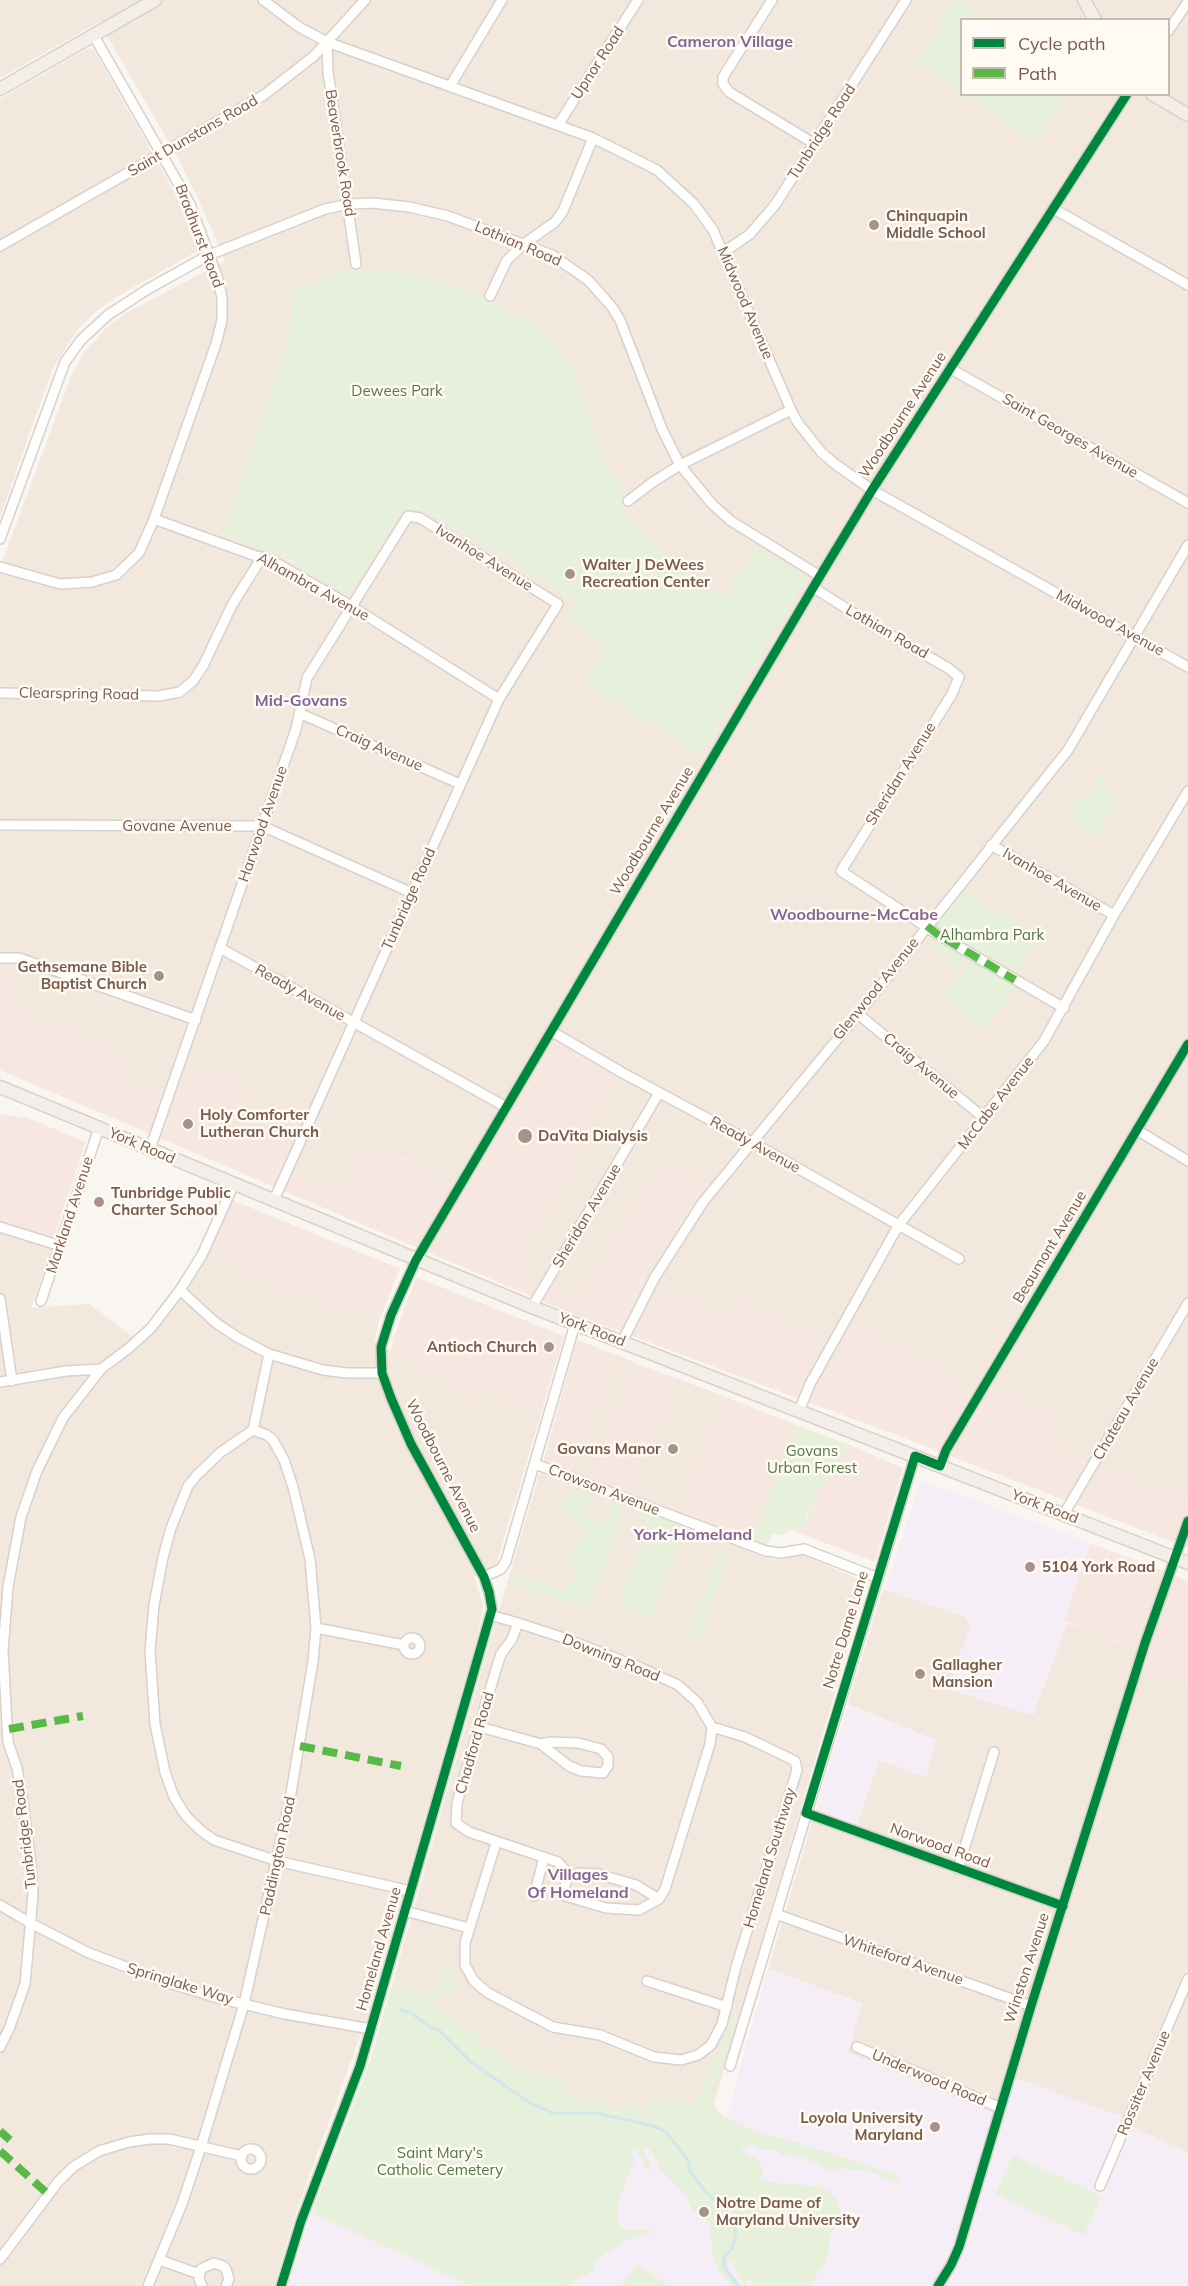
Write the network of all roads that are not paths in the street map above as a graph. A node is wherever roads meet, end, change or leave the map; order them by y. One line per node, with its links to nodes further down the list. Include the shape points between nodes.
1 (155, 0): 12 (main road)
2 (263, 0): 13 (street, Midwood Avenue)
3 (365, 0): 13 (street, Saint Dunstans Road)
4 (502, 0): 14 (street)
5 (638, 0): 19 (street, Upnor Road)
6 (772, 0): 21 (street, via 723,77 723,84 729,92)
7 (906, 0): 21 (street, Tunbridge Road)
8 (1084, 0): 10 (main road)
9 (1188, 2): 11 (street)
10 (1094, 18)
11 (1170, 29)
12 (94, 36): 15 (main road); 22 (street, Bradhurst Road)
13 (327, 42): 14 (street, Midwood Avenue); 22 (street, Saint Dunstans Road, via 264,96); 23 (street, Beaverbrook Road)
14 (450, 86): 19 (street, Midwood Avenue)
15 (0, 89)
16 (1126, 96): 24 (street, Woodbourne Avenue)
17 (1155, 96): 18 (main road)
18 (1188, 115)
19 (558, 125): 20 (street, Midwood Avenue)
20 (593, 138): 25 (street, via 563,211 555,222); 27 (street, Midwood Avenue, via 670,180 694,204)
21 (813, 143): 27 (street, Tunbridge Road, via 764,219)
22 (163, 154): 26 (street, Saint Dunstans Road); 28 (street, Bradhurst Road, via 190,204)
23 (349, 204): 25 (street, Lothian Road, via 393,204 433,211); 28 (street, Lothian Road, via 324,209); 29 (street, Beaverbrook Road)
24 (1054, 209): 30 (street); 32 (street, Woodbourne Avenue)
25 (524, 244): 31 (street, via 507,260); 34 (street, Lothian Road, via 572,267 612,307)
26 (0, 246)
27 (724, 252): 33 (street, Midwood Avenue)
28 (209, 255): 39 (street, Bradhurst Road, via 222,298 222,320); 40 (street, Lothian Road, via 108,315 71,352 60,371)
29 (356, 264)
30 (1188, 285)
31 (490, 296)
32 (951, 369): 35 (street, Woodbourne Avenue); 37 (street, Saint Georges Avenue)
33 (791, 410): 34 (street); 35 (street, Midwood Avenue, via 822,453)
34 (680, 465): 36 (street); 44 (street, Lothian Road, via 731,521)
35 (872, 490): 44 (street, Woodbourne Avenue); 48 (street, Midwood Avenue)
36 (628, 501)
37 (1188, 503)
38 (408, 516): 46 (street, Ivanhoe Avenue, via 420,518); 47 (street, Harwood Avenue)
39 (154, 519): 42 (street, Alhambra Avenue); 43 (street, via 139,554 116,574 100,580 60,584)
40 (0, 539)
41 (1188, 545): 48 (street, Glenwood Avenue)
42 (262, 557): 47 (street, Alhambra Avenue); 51 (street, Clearspring Road, via 232,605 203,666 180,692 159,696)
43 (0, 567)
44 (820, 576): 45 (street, Woodbourne Avenue)
45 (814, 588): 50 (street, Lothian Road); 68 (street, Woodbourne Avenue)
46 (558, 604): 52 (street, Tunbridge Road)
47 (351, 606): 52 (street, Alhambra Avenue); 53 (street, Harwood Avenue, via 307,678)
48 (1135, 637): 49 (street, Midwood Avenue); 58 (street, Glenwood Avenue, via 1068,750)
49 (1188, 667)
50 (959, 677): 61 (street, Sheridan Avenue, via 959,683 841,871)
51 (0, 693)
52 (499, 699): 54 (street, Tunbridge Road)
53 (299, 713): 54 (street, Craig Avenue); 57 (street, Harwood Avenue)
54 (460, 784): 59 (street, Tunbridge Road)
55 (1188, 791): 60 (street, McCabe Avenue)
56 (0, 825): 57 (street, Govane Avenue)
57 (262, 826): 59 (street, Govane Avenue); 62 (street, Harwood Avenue)
58 (991, 845): 60 (street, Ivanhoe Avenue); 61 (street, Glenwood Avenue)
59 (412, 893): 67 (street, Tunbridge Road)
60 (1114, 915): 64 (street, McCabe Avenue)
61 (927, 926): 64 (street); 65 (street, Glenwood Avenue)
62 (220, 948): 66 (street, Harwood Avenue); 67 (street, Ready Avenue)
63 (0, 958): 66 (street, via 19,958)
64 (1064, 1008): 73 (street, McCabe Avenue, via 1044,1041)
65 (858, 1014): 73 (street, Craig Avenue); 76 (street, Glenwood Avenue)
66 (196, 1020): 77 (street, Harwood Avenue)
67 (354, 1023): 72 (street, Ready Avenue); 80 (street, Tunbridge Road)
68 (551, 1031): 71 (street, Ready Avenue); 72 (street, Woodbourne Avenue)
69 (1188, 1044): 75 (street, Beaumont Avenue)
70 (0, 1087): 74 (main road, York Road)
71 (659, 1093): 76 (street, Ready Avenue); 90 (street, Sheridan Avenue)
72 (506, 1107): 85 (street, Woodbourne Avenue)
73 (984, 1118): 81 (street, McCabe Avenue)
74 (99, 1128): 77 (main road, York Road); 83 (street, Markland Avenue)
75 (1137, 1130): 78 (street); 102 (street, Beaumont Avenue)
76 (753, 1143): 81 (street, Ready Avenue); 92 (street, Glenwood Avenue, via 729,1168 680,1236)
77 (150, 1149): 79 (main road, York Road)
78 (1188, 1161)
79 (234, 1184): 80 (main road, York Road); 86 (street, Tunbridge Road, via 202,1255)
80 (274, 1200): 85 (main road, York Road)
81 (898, 1226): 84 (street, Ready Avenue); 98 (street, McCabe Avenue, via 810,1384)
82 (0, 1227): 83 (street)
83 (61, 1246): 88 (street, Markland Avenue)
84 (959, 1259)
85 (416, 1260): 90 (main road, York Road); 95 (street, Woodbourne Avenue, via 386,1329 381,1347)
86 (180, 1290): 93 (street, via 216,1323); 94 (street, Tunbridge Road, via 151,1328)
87 (0, 1299): 96 (street)
88 (41, 1301)
89 (1188, 1303): 103 (street, Chateau Avenue)
90 (532, 1307): 91 (main road, York Road)
91 (575, 1324): 92 (main road, York Road); 101 (street)
92 (622, 1342): 98 (main road, York Road)
93 (269, 1354): 95 (street, via 323,1370); 99 (street)
94 (100, 1369): 96 (street); 115 (street, Tunbridge Road, via 51,1440 28,1491 21,1518 4,1620)
95 (382, 1373): 107 (street, Woodbourne Avenue, via 411,1443)
96 (12, 1381): 97 (street)
97 (0, 1382)
98 (799, 1411): 100 (main road, York Road)
99 (253, 1430): 111 (street, Paddington Road, via 273,1440 293,1486 310,1559); 121 (street, via 233,1442 197,1475 188,1486 171,1528 154,1605 151,1687 162,1763 174,1797 186,1816 214,1840)
100 (915, 1456): 102 (main road, York Road); 108 (street, Notre Dame Lane)
101 (535, 1464): 107 (street, via 506,1561 501,1569); 108 (street, Crowson Avenue, via 766,1551 804,1549)
102 (940, 1466): 103 (main road, York Road)
103 (1064, 1514): 105 (main road, York Road)
104 (1188, 1521): 105 (street, Winston Avenue)
105 (1174, 1557): 106 (main road, York Road); 128 (street, Winston Avenue)
106 (1188, 1563)
107 (484, 1577): 109 (street, Woodbourne Avenue, via 491,1601)
108 (878, 1578): 118 (street, Notre Dame Lane)
109 (490, 1615): 110 (street, Downing Road); 124 (street, Homeland Avenue)
110 (518, 1623): 113 (street, Downing Road, via 678,1685 697,1702); 114 (street, Chadford Road, via 499,1660)
111 (316, 1628): 112 (street); 121 (street, Paddington Road, via 309,1695)
112 (404, 1645)
113 (712, 1726): 126 (street, via 677,1854); 137 (street, Homeland Southway, via 795,1761 797,1770)
114 (480, 1727): 116 (street); 119 (street, Chadford Road, via 455,1819 464,1830)
115 (4, 1740): 131 (street, Tunbridge Road, via 17,1768 28,1834)
116 (541, 1744): 116 (street, via 581,1771 603,1773 609,1766 608,1757 600,1749 578,1743)
117 (993, 1752): 122 (street)
118 (806, 1813): 122 (street, Norwood Road); 130 (street, Notre Dame Lane)
119 (496, 1843): 120 (street); 132 (street, Homeland Southway)
120 (544, 1857): 123 (street, via 561,1865); 125 (street)
121 (277, 1861): 124 (street); 135 (street, Paddington Road)
122 (958, 1869): 128 (street, Norwood Road)
123 (567, 1879): 126 (street, via 579,1873 598,1874 636,1885); 126 (street, via 562,1895 606,1908 639,1910)
124 (411, 1891): 129 (street, Homeland Avenue)
125 (534, 1896)
126 (659, 1899)
127 (0, 1905): 131 (street, Springlake Way)
128 (1063, 1906): 136 (street, Winston Avenue)
129 (405, 1911): 132 (street); 138 (street, Homeland Avenue)
130 (776, 1914): 136 (street, Whiteford Avenue); 141 (street, Notre Dame Lane)
131 (32, 1924): 135 (street, Springlake Way, via 116,1964 194,1992); 139 (street, Tunbridge Road, via 25,1984)
132 (469, 1928): 137 (street, Homeland Southway, via 464,1954 474,1982 553,2027 600,2035 654,2057 681,2060 699,2055 711,2045)
133 (1188, 1979): 145 (street, Rossiter Avenue)
134 (647, 1981): 137 (street)
135 (244, 2004): 138 (street, Springlake Way); 143 (street, Paddington Road)
136 (1031, 2006): 142 (street, Winston Avenue)
137 (727, 2007)
138 (371, 2029): 152 (street, Homeland Avenue)
139 (0, 2047)
140 (857, 2048): 142 (street, Underwood Road)
141 (730, 2066)
142 (1001, 2108): 153 (street, Winston Avenue, via 959,2247)
143 (201, 2147): 144 (street); 146 (street, via 150,2139 114,2145 87,2158 58,2182); 147 (street, Paddington Road)
144 (242, 2156)
145 (1100, 2186)
146 (0, 2259)
147 (160, 2260): 148 (street); 149 (street, Paddington Road)
148 (199, 2274): 150 (street); 151 (street, via 209,2263 219,2264 228,2274)
149 (148, 2286)
150 (202, 2286)
151 (226, 2286)
152 (281, 2286)
153 (938, 2286)

